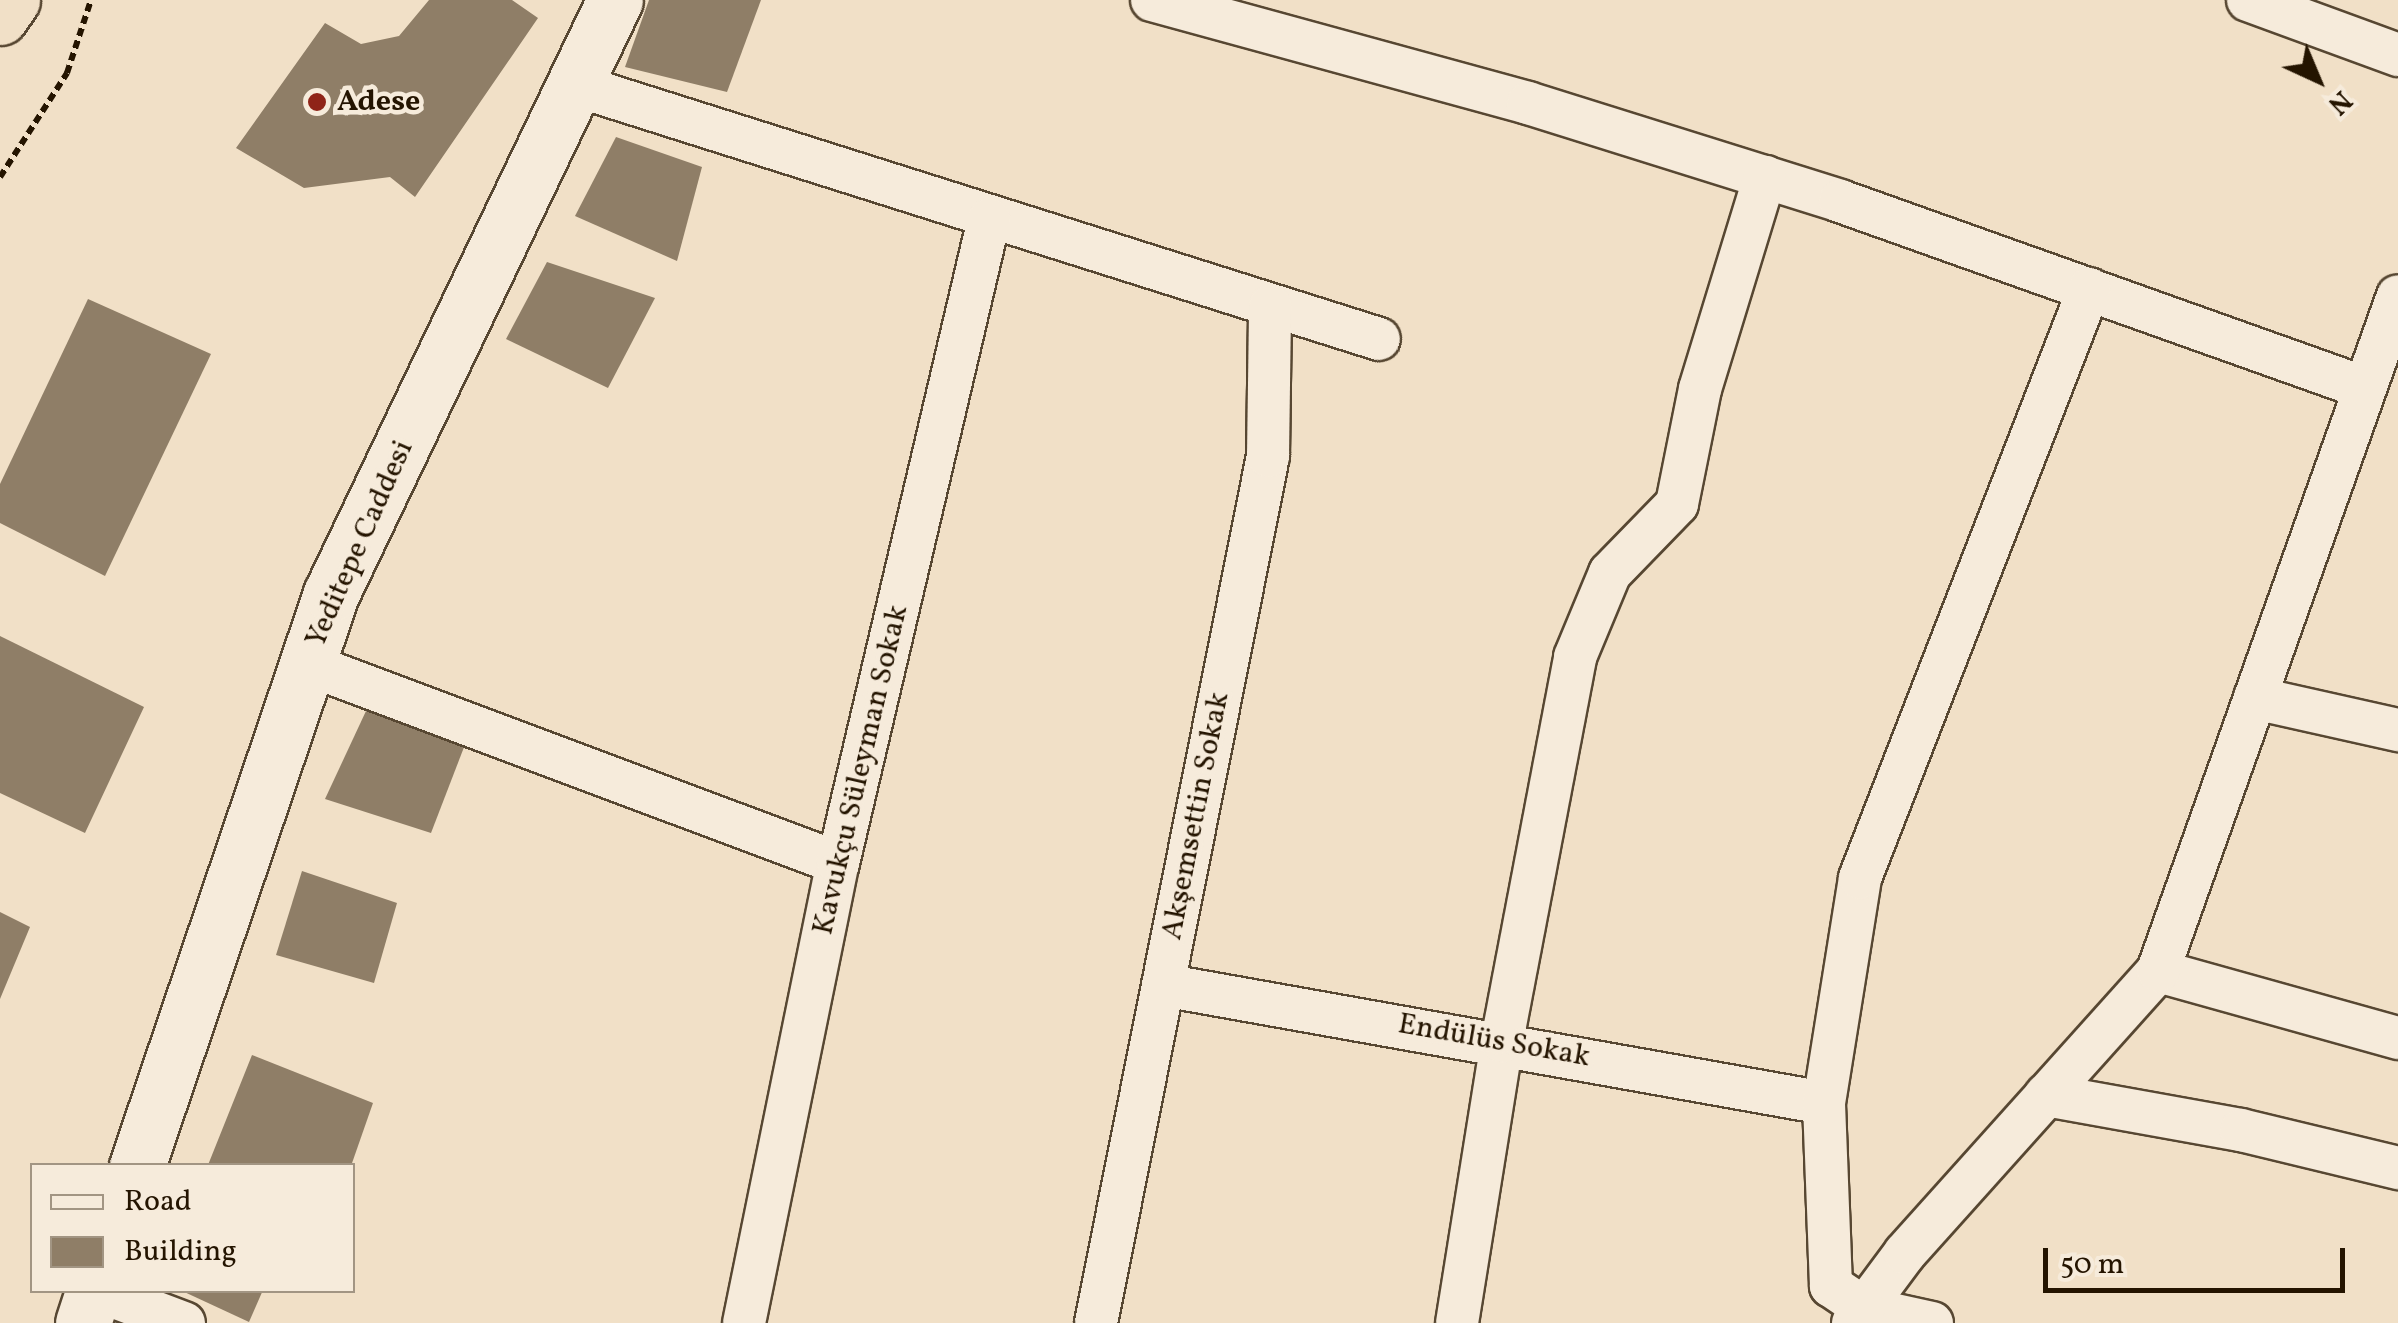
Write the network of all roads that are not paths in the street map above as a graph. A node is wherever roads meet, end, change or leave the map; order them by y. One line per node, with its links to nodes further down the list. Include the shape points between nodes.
1 (12, 0): 5 (highway)
2 (615, 0): 7 (street, Yeditepe Caddesi)
3 (1152, 0): 8 (street)
4 (2248, 0): 6 (street)
5 (0, 18)
6 (2398, 55)
7 (575, 85): 9 (street); 15 (street, Yeditepe Caddesi, via 331,594)
8 (1765, 178): 10 (street); 22 (street, via 1700,389 1677,504 1610,573 1575,657)
9 (989, 219): 12 (street); 18 (street, Kavukçu Süleyman Sokak)
10 (2088, 289): 14 (street); 24 (street, via 1860,878)
11 (2398, 296): 14 (street)
12 (1270, 306): 13 (street); 20 (street, Akşemsettin Sokak, via 1268,456)
13 (1379, 339)
14 (2366, 388): 16 (street)
15 (307, 664): 18 (street); 25 (street, Yeditepe Caddesi)
16 (2255, 698): 17 (street); 19 (street)
17 (2398, 730)
18 (838, 862): 32 (street, Kavukçu Süleyman Sokak)
19 (2158, 971): 21 (street); 23 (street)
20 (1163, 985): 22 (street, Endülüs Sokak); 33 (street, Akşemsettin Sokak)
21 (2398, 1038)
22 (1502, 1041): 24 (street, Endülüs Sokak); 34 (street)
23 (2046, 1096): 26 (street, via 2241,1130); 29 (street, via 1905,1253)
24 (1824, 1103): 29 (street, via 1831,1286)
25 (138, 1163)
26 (2398, 1168)
27 (94, 1293): 30 (street)
28 (103, 1293): 31 (street)
29 (1859, 1316): 35 (street)
30 (83, 1323)
31 (184, 1323)
32 (744, 1323)
33 (1096, 1323)
34 (1457, 1323)
35 (1932, 1323)

